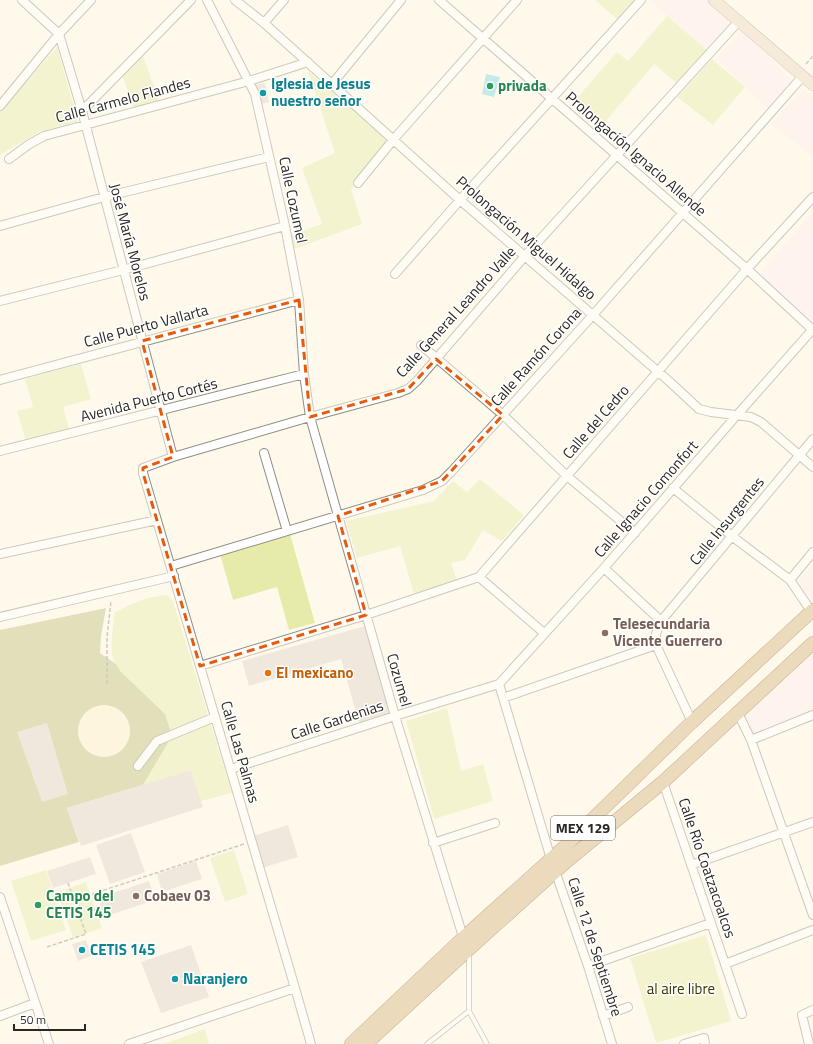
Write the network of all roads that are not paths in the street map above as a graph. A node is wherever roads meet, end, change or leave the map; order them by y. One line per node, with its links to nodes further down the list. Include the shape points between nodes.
1 (22, 0): 14 (street)
2 (91, 0): 14 (street)
3 (191, 0): 23 (street)
4 (207, 0): 18 (street, Calle Cozumel)
5 (235, 0): 13 (street, Prolongación Miguel Hidalgo)
6 (284, 0): 13 (street)
7 (401, 0): 19 (street)
8 (439, 0): 15 (street, Prolongación Ignacio Allende)
9 (517, 0): 15 (street)
10 (641, 0): 21 (street)
11 (714, 0): 12 (street)
12 (739, 21): 17 (street); 26 (street, Calle General Leandro Valle)
13 (264, 23): 16 (street, Prolongación Miguel Hidalgo)
14 (59, 34): 22 (street); 23 (street, José María Morelos)
15 (483, 38): 21 (street, Prolongación Ignacio Allende); 25 (street)
16 (308, 62): 18 (street, Calle Carmelo Flandes); 19 (street, Prolongación Miguel Hidalgo)
17 (802, 77): 20 (street); 33 (street, Calle Ramón Corona)
18 (249, 81): 24 (street, Calle Carmelo Flandes); 27 (street, Calle Cozumel, via 255,94)
19 (332, 84): 25 (street, Prolongación Miguel Hidalgo)
20 (813, 85)
21 (552, 99): 26 (street, Prolongación Ignacio Allende); 32 (street)
22 (0, 106)
23 (82, 111): 24 (street, José María Morelos)
24 (86, 125): 28 (street, Calle Carmelo Flandes, via 44,136); 30 (street, José María Morelos)
25 (393, 140): 29 (street); 32 (street, Prolongación Miguel Hidalgo)
26 (617, 156): 33 (street, Prolongación Ignacio Allende); 36 (street, Calle General Leandro Valle)
27 (269, 157): 30 (street); 35 (street, Calle Cozumel)
28 (9, 159)
29 (358, 183)
30 (104, 197): 34 (street); 37 (street, José María Morelos)
31 (813, 197): 38 (street, Calle del Cedro)
32 (460, 200): 36 (street, Prolongación Miguel Hidalgo); 39 (street)
33 (681, 213): 38 (street, Prolongación Ignacio Allende); 42 (street, Calle Ramón Corona)
34 (0, 226)
35 (285, 226): 37 (street); 40 (street, Calle Cozumel)
36 (525, 256): 42 (street, Prolongación Miguel Hidalgo); 46 (street, Calle General Leandro Valle)
37 (123, 270): 41 (street); 44 (street, José María Morelos)
38 (747, 270): 43 (street, Prolongación Ignacio Allende); 47 (street, Calle del Cedro)
39 (395, 274)
40 (299, 300): 44 (street, Calle Puerto Vallarta); 48 (street, Calle Cozumel)
41 (0, 301)
42 (593, 314): 47 (street, Prolongación Miguel Hidalgo); 51 (street, Calle Ramón Corona)
43 (813, 330): 52 (street, Calle Ignacio Comonfort)
44 (142, 341): 49 (street, Calle Puerto Vallarta); 50 (street, José María Morelos)
45 (421, 345): 46 (street)
46 (436, 359): 51 (street); 53 (street, Calle General Leandro Valle, via 408,389)
47 (658, 372): 52 (street, Prolongación Miguel Hidalgo, via 699,408); 61 (street, Calle del Cedro)
48 (304, 374): 50 (street, Avenida Puerto Cortés); 53 (street, Calle Cozumel)
49 (0, 380)
50 (161, 411): 55 (street, Avenida Puerto Cortés); 58 (street, José María Morelos)
51 (503, 415): 61 (street); 63 (street, Calle Ramón Corona, via 442,481 423,490)
52 (737, 415): 57 (street, Prolongación Miguel Hidalgo, via 761,422); 62 (street, Calle Ignacio Comonfort)
53 (310, 417): 58 (street, Calle General Leandro Valle); 63 (street, Cozumel)
54 (813, 439): 57 (street, Calle Insurgentes)
55 (0, 452)
56 (264, 452): 65 (street)
57 (798, 455): 59 (street, Prolongación Miguel Hidalgo); 67 (street, Calle Insurgentes)
58 (173, 457): 60 (street, Calle General Leandro Valle)
59 (813, 467)
60 (144, 468): 64 (street, Calle Las Palmas, via 143,473)
61 (567, 476): 66 (street); 73 (street, Calle del Cedro)
62 (673, 488): 66 (street, Calle Ignacio Comonfort); 67 (street)
63 (338, 516): 65 (street, Calle Ramón Corona); 76 (street, Cozumel)
64 (157, 520): 69 (street); 70 (street, Calle Las Palmas)
65 (287, 531): 70 (street, Calle Ramón Corona)
66 (635, 533): 71 (street, Calle Ignacio Comonfort)
67 (733, 537): 74 (street); 78 (street, Calle Insurgentes)
68 (813, 552): 74 (street)
69 (0, 554)
70 (171, 566): 72 (street, Calle Las Palmas)
71 (604, 568): 78 (street); 79 (street, Calle Ignacio Comonfort)
72 (174, 576): 77 (street); 82 (street, Calle Las Palmas)
73 (478, 577): 76 (street, Calle del Cedro); 79 (street)
74 (790, 580): 75 (street)
75 (812, 610): 89 (main road, MEX 129)
76 (366, 615): 82 (street, Calle del Cedro); 88 (street, Cozumel)
77 (0, 617)
78 (661, 621): 80 (street, via 656,634)
79 (544, 633): 83 (street, Calle Ignacio Comonfort)
80 (656, 645): 84 (street); 89 (street)
81 (812, 646): 85 (main road, MEX 129)
82 (200, 666): 87 (street, Calle Las Palmas)
83 (498, 684): 84 (street, Calle 12 de Septiembre); 88 (street, Calle Gardenias)
84 (503, 698): 98 (street, Calle 12 de Septiembre)
85 (738, 713): 90 (street); 93 (main road, MEX 129)
86 (813, 715): 90 (street)
87 (215, 716): 91 (street, via 157,741); 92 (street, Calle Las Palmas)
88 (395, 716): 92 (street, Calle Gardenias); 97 (street, Cozumel)
89 (692, 722): 98 (main road, MEX 129)
90 (751, 740): 96 (street)
91 (138, 766)
92 (231, 769): 108 (street, Calle Las Palmas)
93 (663, 782): 99 (street, Calle Río Coatzacoalcos); 100 (main road, MEX 129)
94 (813, 822): 96 (street)
95 (495, 823): 97 (street)
96 (785, 833): 99 (street); 102 (street)
97 (433, 843): 105 (street, Cozumel)
98 (551, 859): 100 (street, Calle 12 de Septiembre); 105 (main road, MEX 129)
99 (691, 865): 103 (street, Calle Río Coatzacoalcos)
100 (555, 872): 105 (main road, MEX 129); 107 (street, Calle 12 de Septiembre)
101 (0, 897): 109 (street)
102 (813, 915)
103 (711, 923): 106 (street, Calle Río Coatzacoalcos); 107 (street)
104 (813, 930): 106 (street)
105 (466, 943): 112 (lane); 120 (main road, MEX 129); 121 (main road, MEX 129)
106 (725, 964): 113 (street, Calle Río Coatzacoalcos)
107 (588, 966): 115 (street, Calle 12 de Septiembre)
108 (295, 988): 118 (street); 119 (street, Calle Las Palmas)
109 (35, 1003): 114 (street); 117 (street)
110 (628, 1007): 115 (street)
111 (813, 1010): 126 (street, via 802,1015)
112 (470, 1011): 122 (lane); 123 (lane)
113 (742, 1014)
114 (0, 1016)
115 (604, 1016): 124 (street, Calle 12 de Septiembre)
116 (705, 1041): 125 (street)
117 (49, 1044)
118 (129, 1044)
119 (311, 1044)
120 (351, 1044)
121 (366, 1044)
122 (427, 1044)
123 (487, 1044)
124 (612, 1044)
125 (684, 1044)
126 (809, 1044)

